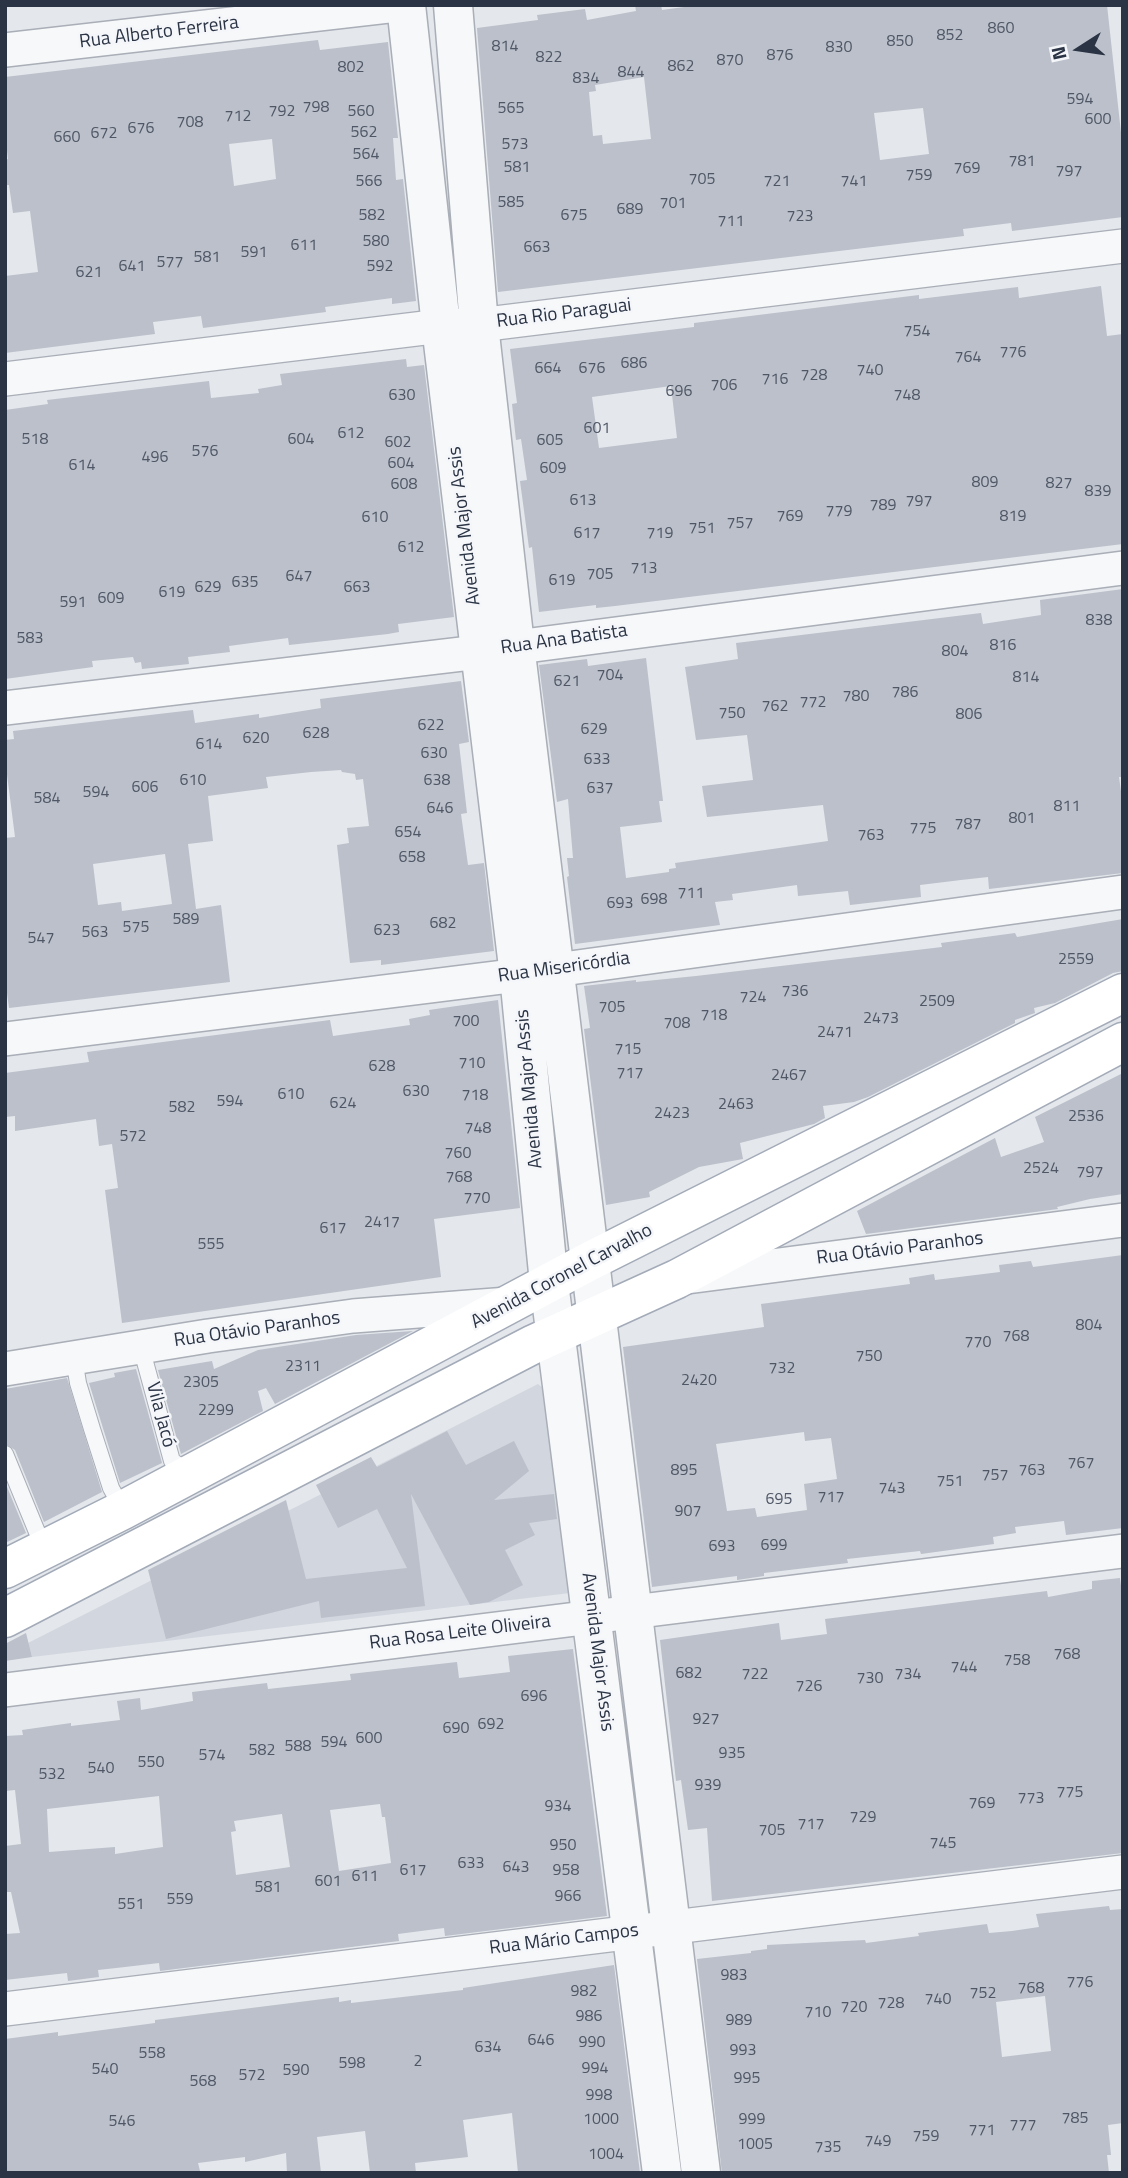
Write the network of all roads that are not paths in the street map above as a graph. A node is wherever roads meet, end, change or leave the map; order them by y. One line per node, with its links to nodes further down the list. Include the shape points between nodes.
1 (397, 5): 4 (street, Rua Alberto Ferreira)
2 (406, 5): 7 (street, Avenida Major Assis)
3 (453, 5): 6 (street, Avenida Major Assis)
4 (5, 50)
5 (1123, 246): 6 (street, Rua Rio Paraguai)
6 (479, 325): 7 (street, Rua Rio Paraguai); 10 (street, Avenida Major Assis)
7 (441, 326): 8 (street, Rua Rio Paraguai); 10 (street, Avenida Major Assis)
8 (5, 379)
9 (1123, 568): 10 (street, Rua Ana Batista)
10 (497, 648): 11 (street, Rua Ana Batista); 13 (street, Avenida Major Assis)
11 (5, 708)
12 (1123, 892): 13 (street, Rua Misericórdia)
13 (536, 972): 15 (street, Rua Misericórdia); 18 (street, Avenida Major Assis); 20 (street, Avenida Major Assis)
14 (1123, 993): 18 (main road, Avenida Coronel Carvalho)
15 (5, 1040)
16 (1123, 1042): 19 (main road)
17 (1123, 1220): 19 (street, Rua Otávio Paranhos)
18 (590, 1261): 20 (main road, Avenida Coronel Carvalho); 22 (street, Avenida Major Assis)
19 (677, 1279): 22 (main road)
20 (549, 1283): 21 (main road, Avenida Coronel Carvalho); 23 (street, Avenida Major Assis)
21 (510, 1304): 24 (street, Rua Otávio Paranhos, via 353,1316); 28 (main road, Avenida Coronel Carvalho)
22 (597, 1316): 23 (main road); 33 (street, Avenida Major Assis)
23 (556, 1333): 34 (street, Avenida Major Assis); 35 (main road)
24 (141, 1347): 25 (street, Rua Otávio Paranhos); 28 (lane, Vila Jacó, via 172,1461)
25 (74, 1358): 26 (street, Rua Otávio Paranhos); 29 (lane, via 111,1488)
26 (5, 1369)
27 (5, 1454): 30 (lane)
28 (191, 1474): 29 (main road, Avenida Coronel Carvalho)
29 (123, 1510): 30 (main road, Avenida Coronel Carvalho)
30 (44, 1549): 32 (main road, Avenida Coronel Carvalho)
31 (1123, 1551): 33 (street, Rua Rosa Leite Oliveira)
32 (5, 1569)
33 (633, 1612): 34 (street, Rua Rosa Leite Oliveira); 38 (street, Avenida Major Assis)
34 (592, 1616): 36 (street, Rua Rosa Leite Oliveira); 39 (street, Avenida Major Assis)
35 (5, 1618)
36 (5, 1690)
37 (1123, 1872): 38 (street, Rua Mário Campos)
38 (671, 1928): 39 (street, Rua Mário Campos); 42 (street, Avenida Major Assis)
39 (631, 1931): 40 (street, Rua Mário Campos); 41 (street, Avenida Major Assis)
40 (5, 2008)
41 (662, 2173)
42 (701, 2173)

